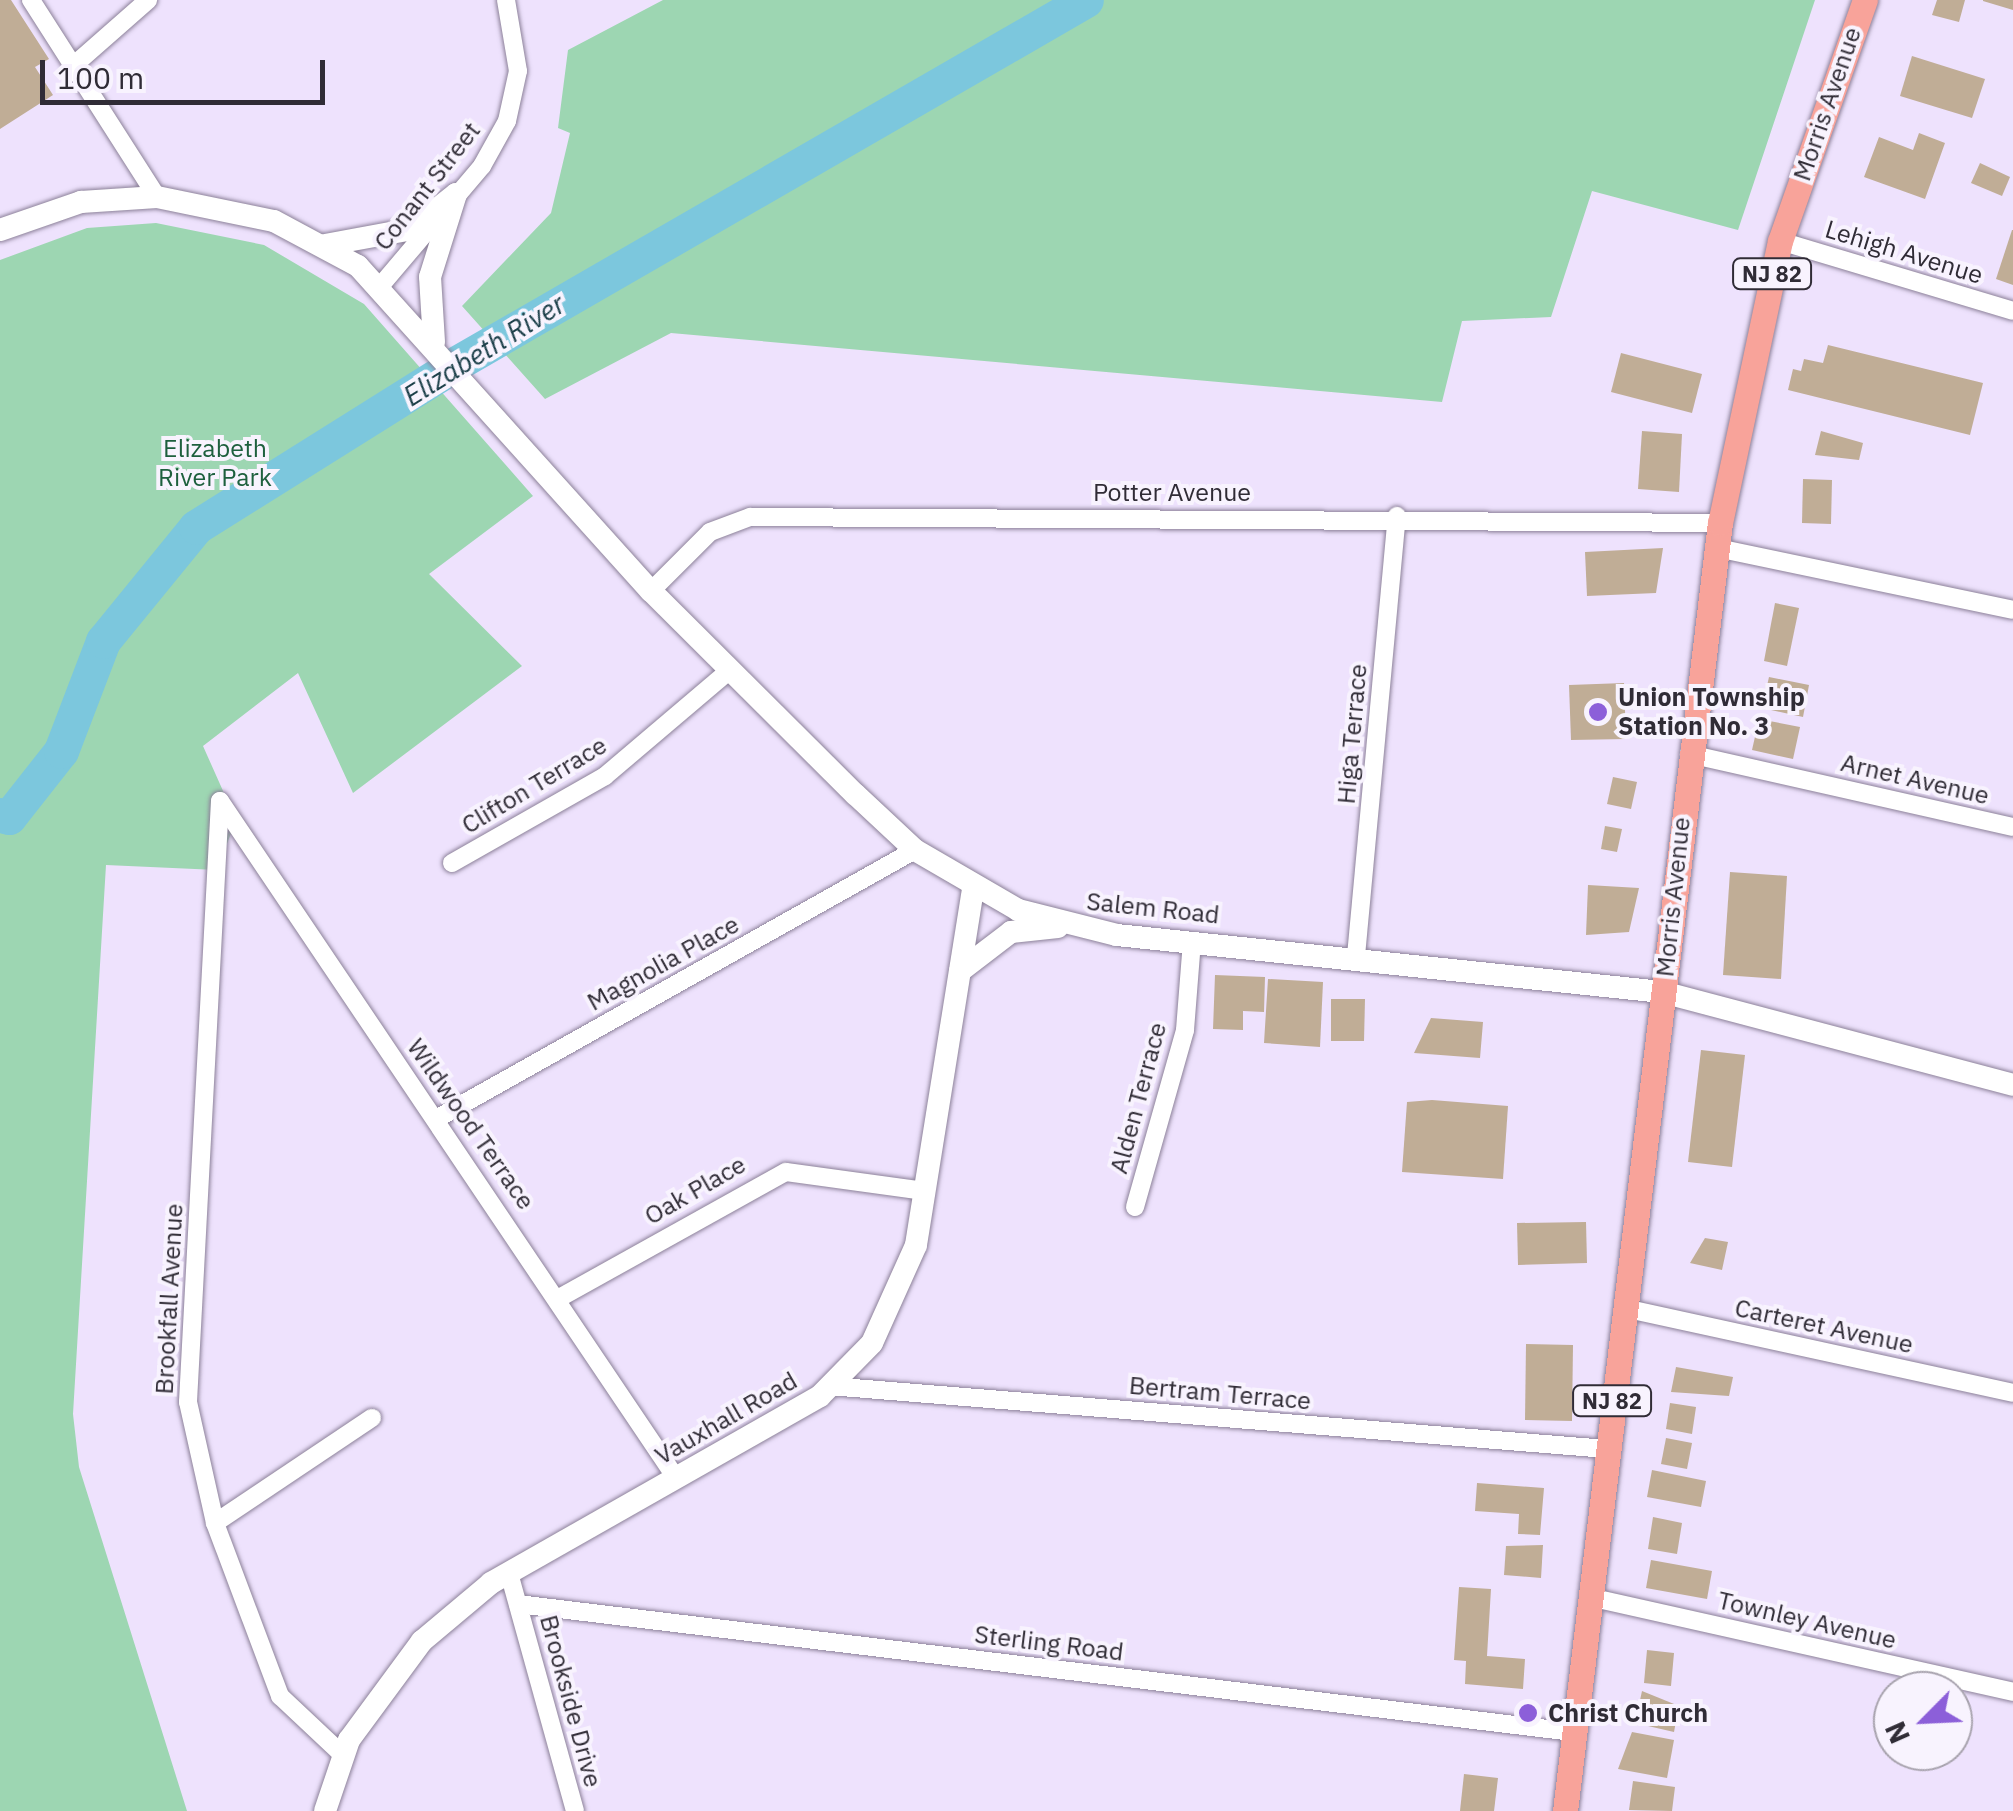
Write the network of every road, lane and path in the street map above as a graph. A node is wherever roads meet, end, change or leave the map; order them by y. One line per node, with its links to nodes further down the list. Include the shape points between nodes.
1 (31, 0): 5 (street)
2 (148, 0): 5 (street)
3 (506, 0): 6 (street, Conant Street, via 518,46 515,95 495,147)
4 (1864, 0): 9 (main road, Morris Avenue / NJ 82)
5 (73, 66): 7 (street)
6 (456, 194): 10 (street, via 412,229); 11 (street, Conant Street); 13 (street, via 430,276)
7 (157, 197): 8 (street, Salem Road, via 82,202); 10 (street, Salem Road, via 214,203)
8 (0, 230)
9 (1780, 240): 12 (street, Lehigh Avenue); 15 (main road, Morris Avenue / NJ 82)
10 (325, 245): 11 (street, Salem Road)
11 (382, 284): 13 (street, Salem Road)
12 (2013, 311)
13 (434, 342): 16 (street, Salem Road)
14 (1397, 516): 15 (street, Potter Avenue); 16 (street, Potter Avenue, via 750,517 710,532); 27 (street, Higa Terrace)
15 (1719, 535): 17 (street, Potter Avenue); 19 (main road, Morris Avenue / NJ 82)
16 (651, 590): 18 (street, Salem Road)
17 (2013, 610)
18 (731, 669): 22 (street, Salem Road); 23 (street, Clifton Terrace, via 605,776)
19 (1690, 754): 21 (street, Arnet Avenue); 29 (main road, Morris Avenue / NJ 82)
20 (220, 801): 31 (street, Wildwood Terrace); 41 (street, Brookfall Avenue, via 188,1402)
21 (2013, 827)
22 (915, 850): 24 (street, Salem Road); 31 (street, Magnolia Place)
23 (452, 862)
24 (973, 890): 25 (street, Salem Road); 28 (street, Vauxhall Road)
25 (1068, 926): 26 (street, Salem Road); 28 (street, via 1011,932)
26 (1192, 941): 27 (street, Salem Road); 33 (street, Alden Terrace, via 1185,1030)
27 (1356, 956): 29 (street, Salem Road)
28 (960, 971): 32 (street, Vauxhall Road)
29 (1662, 992): 30 (street, Salem Road); 35 (main road, Morris Avenue / NJ 82)
30 (2013, 1084)
31 (436, 1119): 34 (street, Wildwood Terrace)
32 (925, 1191): 34 (street, Oak Place, via 786,1172); 36 (street, Vauxhall Road, via 903,1288 872,1343)
33 (1135, 1207)
34 (561, 1298): 40 (street, Wildwood Terrace)
35 (1624, 1308): 37 (street, Carteret Avenue); 39 (main road, Morris Avenue / NJ 82)
36 (830, 1386): 39 (street, Bertram Terrace); 40 (street, Vauxhall Road)
37 (2013, 1393)
38 (372, 1418): 41 (street)
39 (1607, 1449): 43 (main road, Morris Avenue / NJ 82)
40 (676, 1478): 42 (street, Vauxhall Road)
41 (215, 1523): 47 (street, Brookfall Avenue, via 280,1696)
42 (509, 1573): 44 (street, Brookside Drive); 47 (street, Vauxhall Road, via 422,1641)
43 (1590, 1597): 45 (street, Townley Avenue); 46 (main road, Morris Avenue / NJ 82)
44 (518, 1604): 46 (street, Sterling Road); 49 (street, Brookside Drive)
45 (2013, 1692)
46 (1573, 1732): 50 (main road, Morris Avenue / NJ 82)
47 (344, 1756): 48 (street, Vauxhall Road)
48 (325, 1811)
49 (575, 1811)
50 (1565, 1811)

